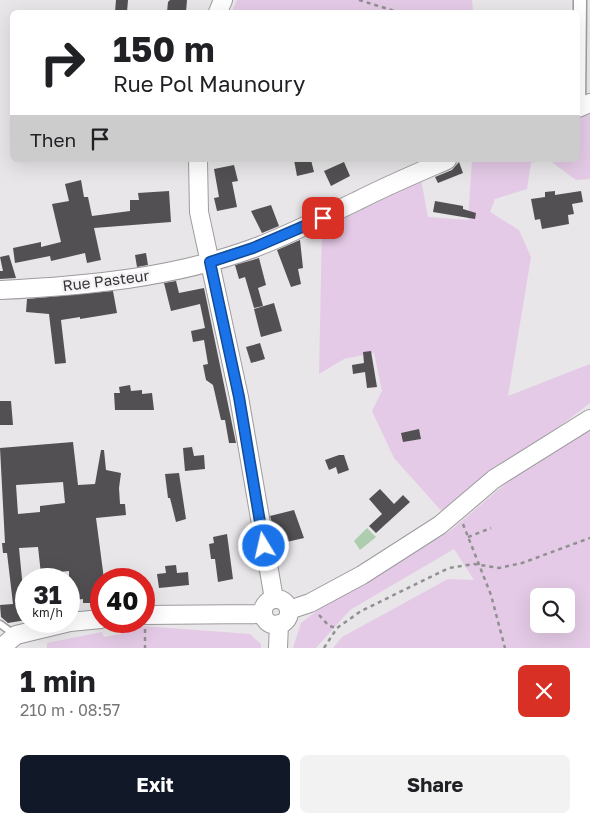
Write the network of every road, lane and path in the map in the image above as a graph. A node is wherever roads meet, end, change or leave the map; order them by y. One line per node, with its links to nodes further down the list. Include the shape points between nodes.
1 (360, 0): 3 (path)
2 (580, 0): 4 (street)
3 (392, 10)
4 (582, 106)
5 (198, 162): 7 (street, via 199,212)
6 (443, 162): 7 (street, Rue Pasteur, via 306,227)
7 (210, 262): 8 (street, Rue Pasteur, via 153,275 61,287); 15 (street, via 239,397)
8 (0, 290)
9 (590, 419): 10 (street, via 494,479)
10 (454, 513): 12 (path); 16 (street, via 362,575)
11 (491, 528): 12 (path)
12 (468, 537): 14 (path)
13 (590, 538): 14 (path, via 522,563 499,568)
14 (479, 565): 23 (path, via 449,568 361,611); 30 (path)
15 (274, 598): 17 (street, via 286,602); 18 (street, via 267,602)
16 (310, 603): 17 (street); 23 (path, via 329,626)
17 (289, 610): 22 (street, via 288,618)
18 (263, 614): 19 (street); 22 (street, via 271,624)
19 (155, 619)
20 (90, 620): 25 (street)
21 (0, 624): 25 (lane)
22 (279, 624): 28 (street)
23 (337, 628): 29 (path)
24 (144, 633): 27 (path)
25 (16, 635): 26 (street)
26 (1, 648)
27 (145, 648)
28 (278, 648)
29 (324, 648)
30 (505, 648)

